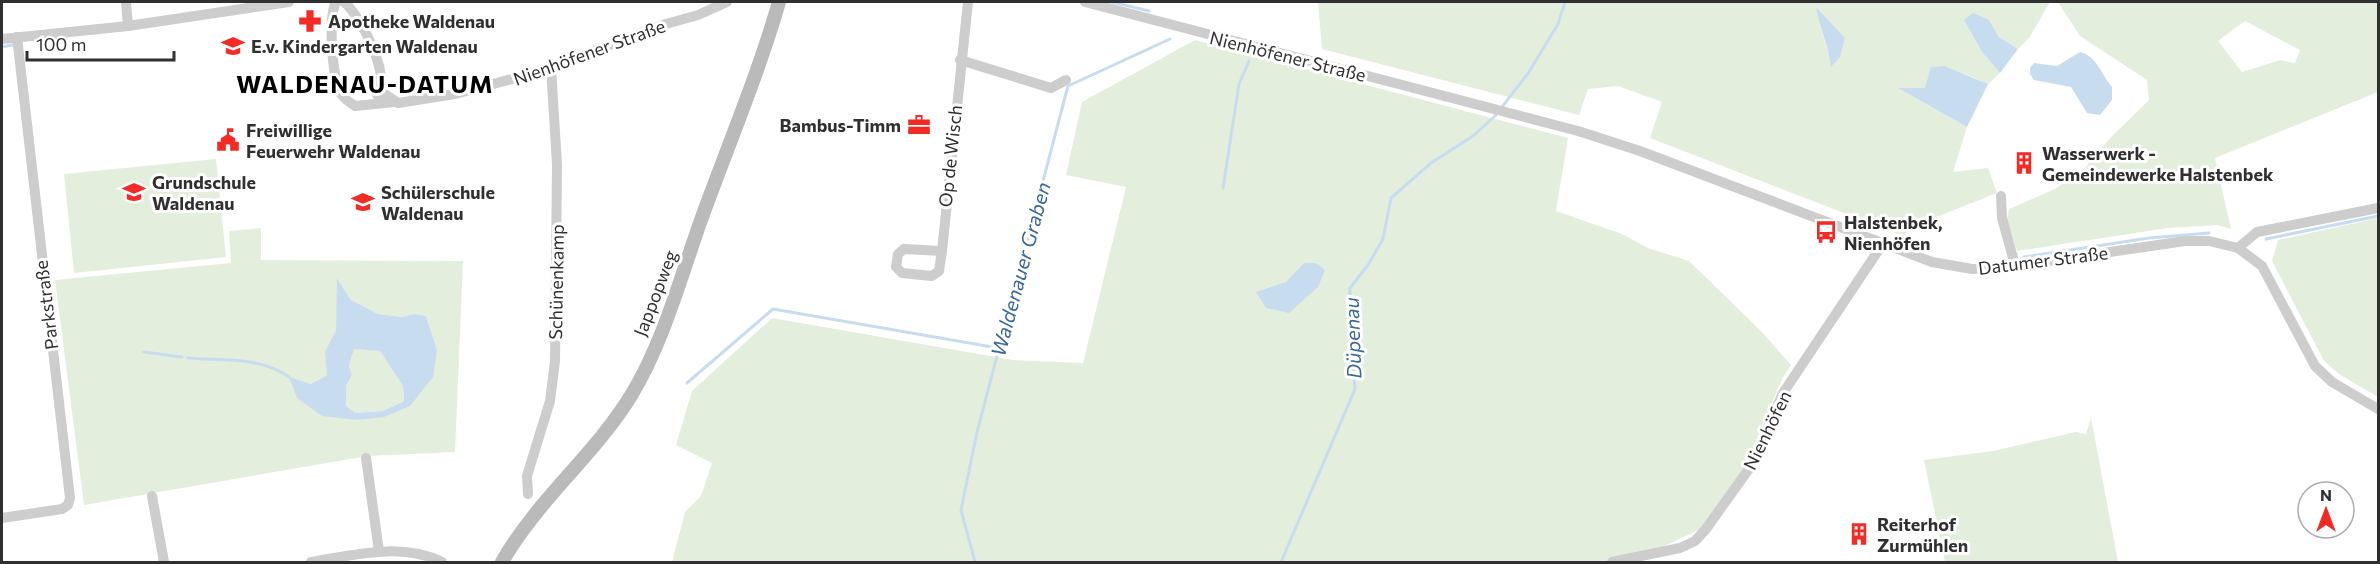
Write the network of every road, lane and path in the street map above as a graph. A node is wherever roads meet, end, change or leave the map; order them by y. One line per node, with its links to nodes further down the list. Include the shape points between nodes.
1 (126, 2): 9 (street)
2 (289, 2): 9 (street)
3 (336, 2): 17 (street, Nienhöfener Straße, via 332,12 340,92 355,106)
4 (345, 2): 15 (street, via 367,33 376,58)
5 (727, 2): 13 (street, Nienhöfener Straße)
6 (779, 2): 34 (street, Jappopweg, via 678,286 641,376 611,424 530,520)
7 (968, 2): 12 (street, Op de Wisch)
8 (1085, 2): 18 (street, Nienhöfener Straße)
9 (128, 26): 10 (street)
10 (16, 37): 11 (street); 29 (street, Parkstraße, via 70,498 62,509)
11 (2, 39)
12 (960, 60): 14 (street, via 1051,88); 23 (street, Op de Wisch)
13 (551, 66): 16 (street, Nienhöfener Straße, via 455,94); 27 (street, Schünenkamp, via 557,165 555,361 550,401 527,476)
14 (1066, 80)
15 (380, 91): 16 (street); 17 (street)
16 (395, 102): 17 (street, Nienhöfener Straße)
17 (371, 103)
18 (1509, 112): 21 (street, Datumer Straße, via 1640,151)
19 (2001, 196): 24 (street, via 2002,218)
20 (2379, 208): 22 (street, via 2257,232)
21 (1882, 244): 24 (street, Datumer Straße, via 1942,266 1972,269); 35 (street, Nienhöfen, via 1783,393 1751,466 1706,529 1695,541 1680,548)
22 (2238, 248): 24 (street, Datumer Straße, via 2209,241 2185,242); 25 (street, Datumer Straße, via 2262,266 2272,280 2315,366 2332,382)
23 (942, 251)
24 (2015, 265)
25 (2379, 409)
26 (366, 458): 30 (street)
27 (528, 494)
28 (152, 496): 31 (street)
29 (2, 518)
30 (380, 551): 32 (street); 33 (street, via 415,554)
31 (164, 562)
32 (311, 562)
33 (442, 562)
34 (502, 562)
35 (1612, 562)

